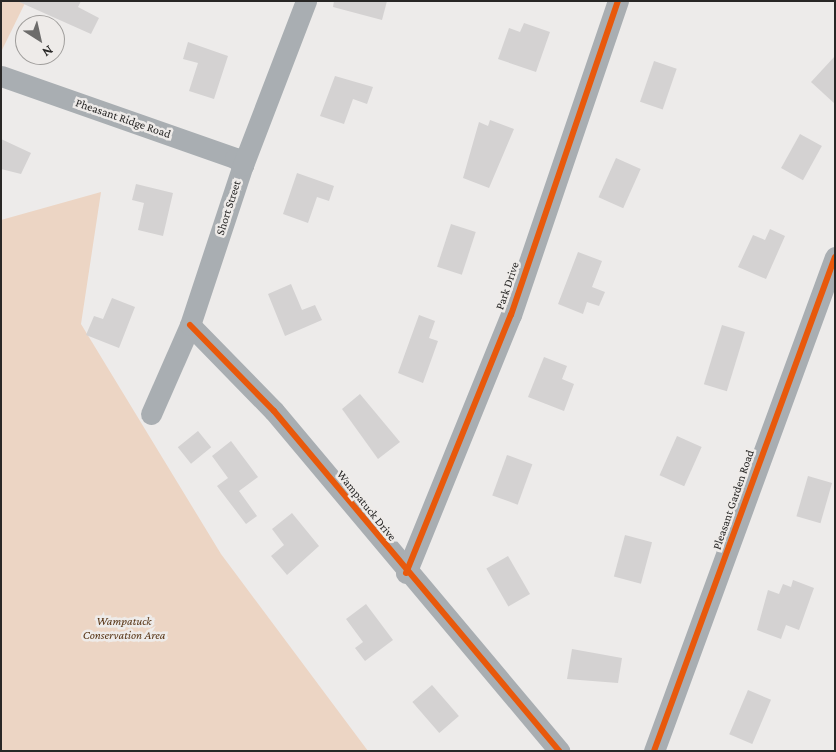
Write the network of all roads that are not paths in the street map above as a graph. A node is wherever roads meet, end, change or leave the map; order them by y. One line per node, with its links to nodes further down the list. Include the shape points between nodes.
1 (306, 1): 4 (street, Short Street)
2 (618, 1): 8 (street, Park Drive, via 510,315)
3 (1, 76): 4 (street, Pheasant Ridge Road, via 235,158)
4 (243, 165): 6 (street, Short Street)
5 (835, 257): 10 (street, Pleasant Garden Road)
6 (190, 326): 7 (street, Short Street); 8 (street, Wampatuck Drive, via 274,411)
7 (151, 414)
8 (406, 574): 9 (street, Wampatuck Drive)
9 (559, 751)
10 (654, 751)

